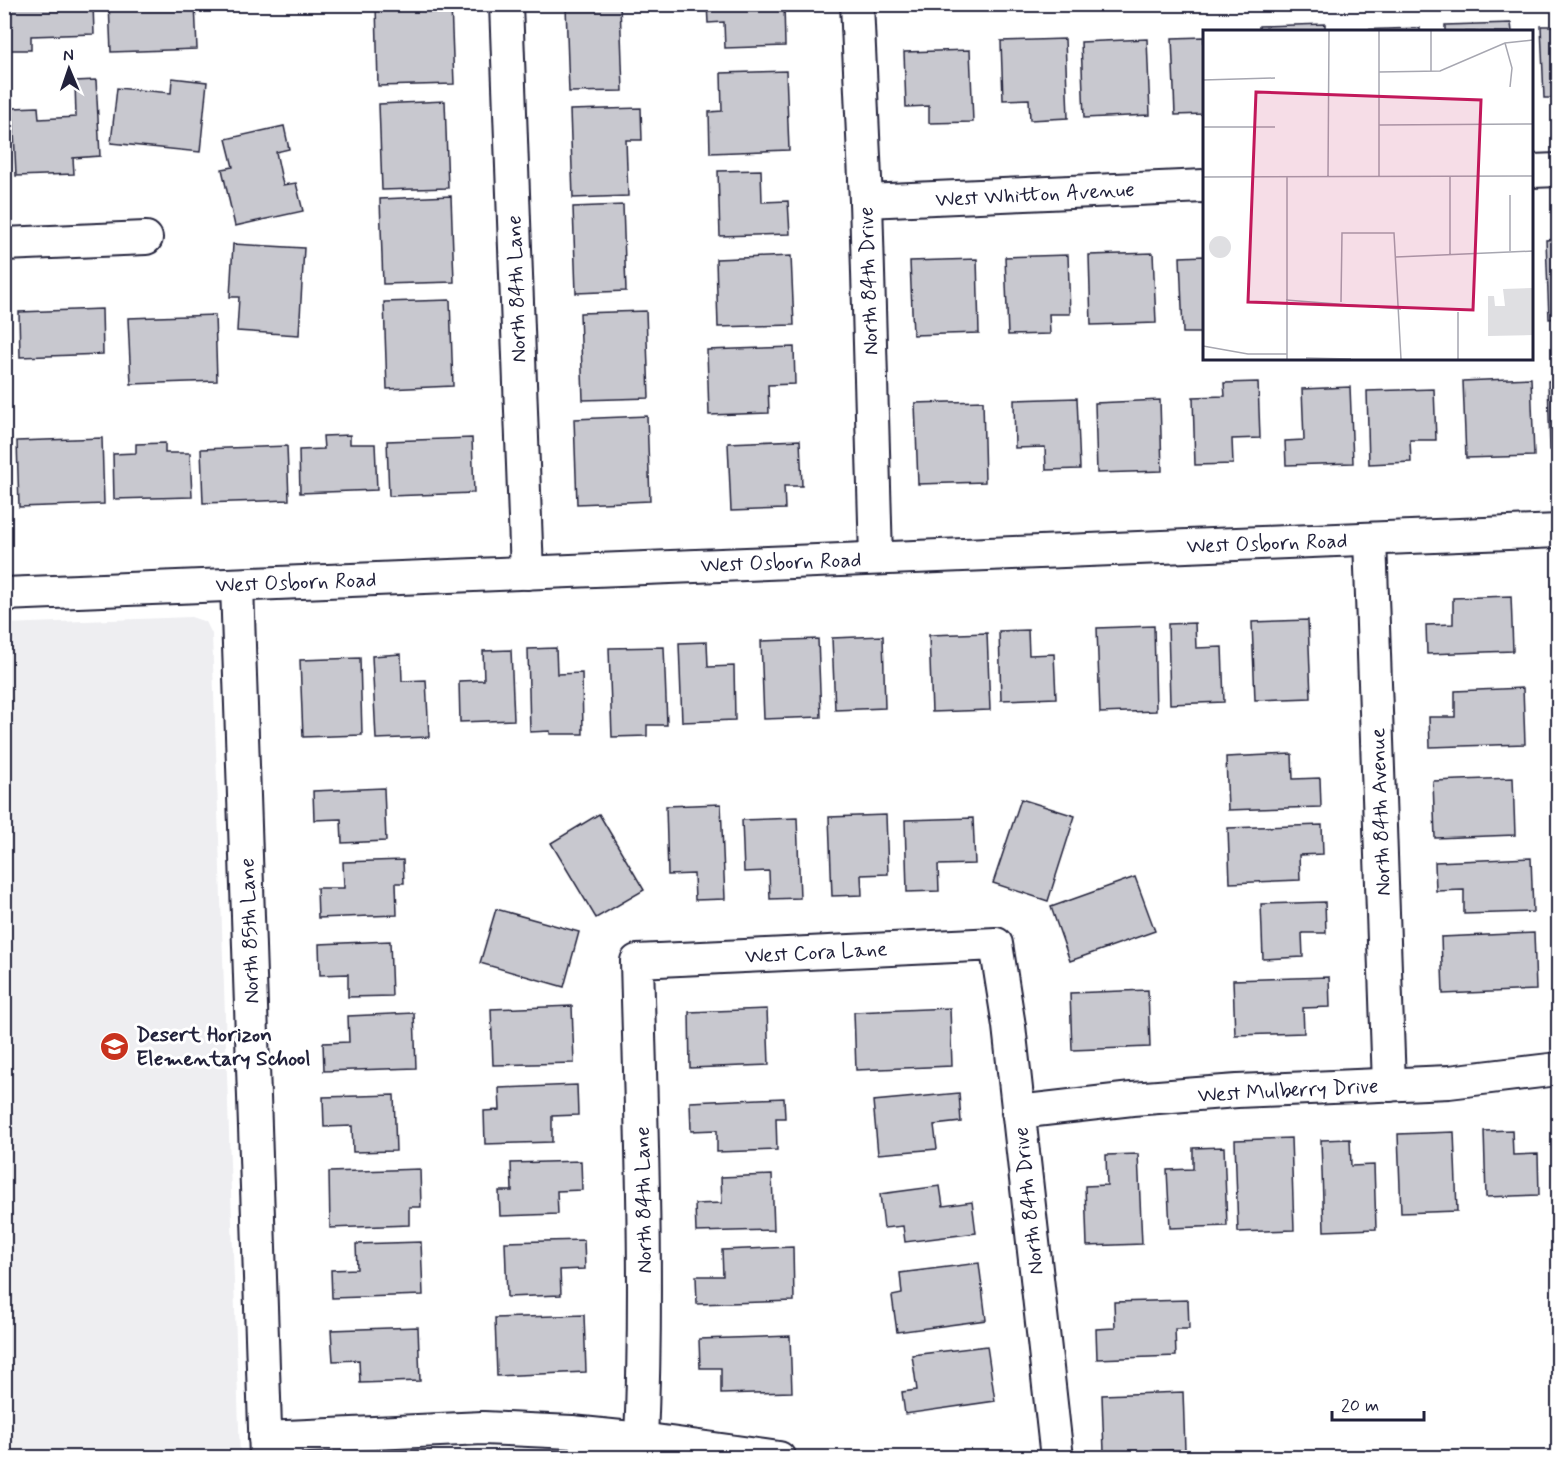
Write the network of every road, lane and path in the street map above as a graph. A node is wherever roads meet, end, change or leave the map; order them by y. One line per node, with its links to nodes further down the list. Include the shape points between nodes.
1 (506, 4): 12 (street, North 84th Lane)
2 (857, 4): 6 (street, North 84th Drive)
3 (1558, 170): 4 (street)
4 (1533, 171)
5 (1203, 186): 6 (street, West Whitton Avenue)
6 (866, 201): 11 (street, North 84th Drive)
7 (146, 238): 8 (street)
8 (4, 244)
9 (1558, 531): 10 (street, West Osborn Road)
10 (1370, 539): 11 (street, West Osborn Road); 18 (street, North 84th Avenue)
11 (876, 558): 12 (street, West Osborn Road)
12 (527, 573): 13 (street, West Osborn Road)
13 (237, 585): 14 (street, West Osborn Road); 21 (street, North 85th Lane)
14 (4, 594)
15 (996, 944): 16 (street, West Cora Lane); 19 (street, North 84th Drive)
16 (637, 961): 20 (street, North 84th Lane, via 645,1276)
17 (1558, 1069): 18 (street, West Mulberry Drive)
18 (1389, 1085): 19 (street, West Mulberry Drive, via 1237,1091)
19 (1018, 1112): 23 (street, North 84th Drive)
20 (641, 1439): 21 (street, via 483,1428); 22 (street)
21 (265, 1448)
22 (779, 1458)
23 (1057, 1458)

